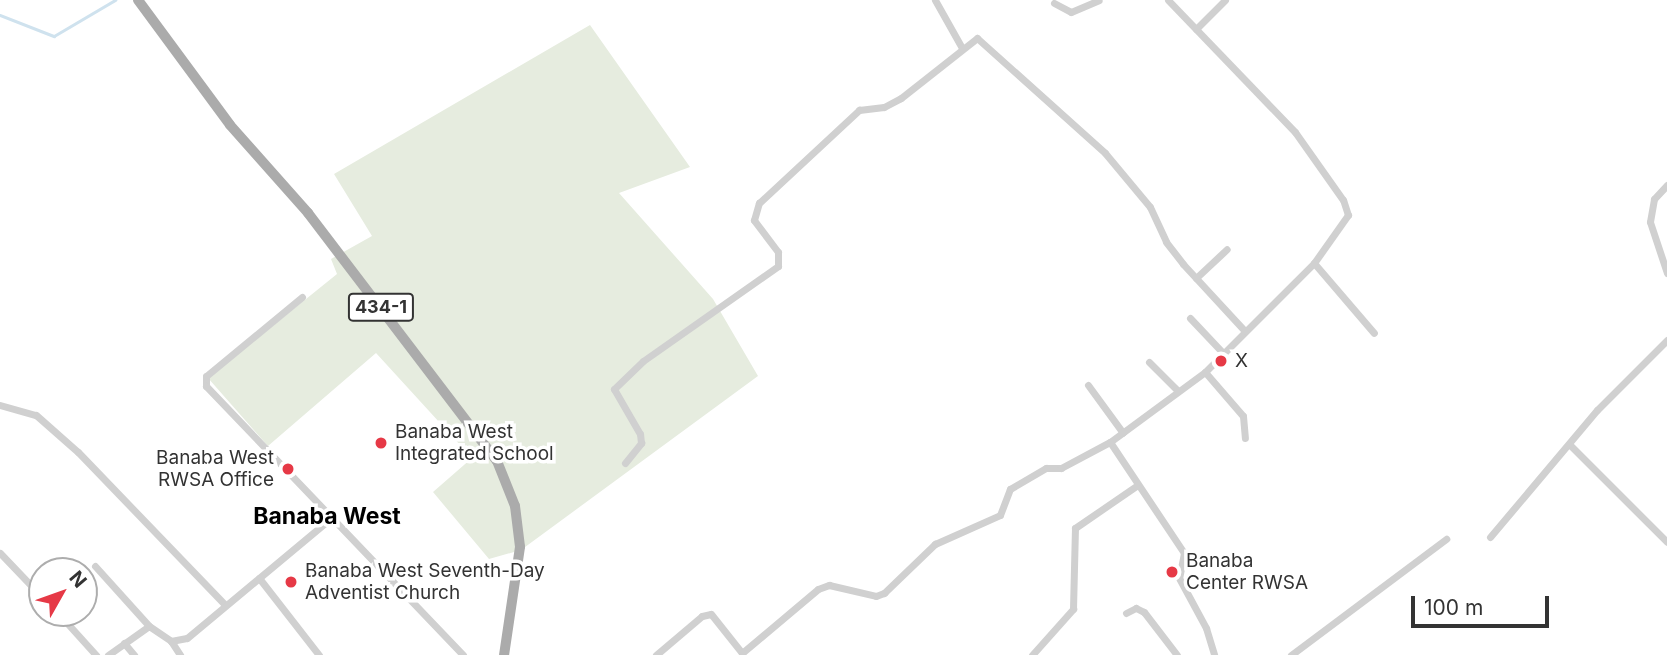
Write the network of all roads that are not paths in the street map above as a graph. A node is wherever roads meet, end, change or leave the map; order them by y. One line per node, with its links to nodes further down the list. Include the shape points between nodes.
1 (138, 0): 52 (main road, 434-1, via 230,125 308,213 497,461 515,506 520,547)
2 (935, 0): 8 (street)
3 (1099, 0): 6 (street, via 1071,12)
4 (1168, 0): 7 (street)
5 (1225, 0): 7 (street)
6 (1054, 3)
7 (1196, 29): 11 (street, via 1295,132 1343,200 1345,221)
8 (962, 48): 13 (street, via 977,38 984,42 1105,153 1150,207 1166,242); 29 (street, via 901,98 884,107 859,110 759,203 754,220 778,252 778,266 643,361 614,388 640,434 640,443)
9 (1667, 185): 12 (street, via 1654,199 1650,222)
10 (1227, 249): 13 (street)
11 (1314, 263): 16 (street); 17 (street)
12 (1667, 273)
13 (1196, 278): 16 (street)
14 (302, 297): 31 (street, via 205,381 253,438)
15 (1191, 318): 19 (street)
16 (1244, 330): 19 (street)
17 (1374, 333)
18 (1667, 340): 28 (street, via 1603,402)
19 (1223, 353): 21 (street)
20 (1149, 362): 23 (street)
21 (1205, 372): 23 (street); 26 (street, via 1243,416)
22 (1088, 384): 25 (street)
23 (1177, 390): 25 (street)
24 (2, 406): 39 (street, via 36,415 78,452)
25 (1123, 433): 27 (street)
26 (1245, 438)
27 (1110, 442): 30 (street); 46 (street, via 1061,468 1046,468 1010,489 1000,515 935,544 884,593 876,596 829,585 818,589)
28 (1570, 445): 32 (street); 34 (street)
29 (625, 463)
30 (1136, 485): 54 (street, via 1075,527 1073,609); 56 (street, via 1184,553 1180,578 1206,628)
31 (332, 517): 37 (street); 51 (street)
32 (1490, 537)
33 (1446, 539): 57 (street)
34 (1667, 542)
35 (0, 553): 38 (street)
36 (98, 569): 41 (street)
37 (260, 578): 39 (street); 45 (street)
38 (28, 582)
39 (225, 605): 43 (street, via 187,638)
40 (1126, 613): 55 (street, via 1136,608 1144,612)
41 (149, 626): 43 (street); 44 (street)
42 (71, 627): 47 (street)
43 (171, 641): 50 (street)
44 (124, 643): 48 (street); 49 (street)
45 (316, 654)
46 (743, 654): 53 (street, via 711,614 702,616)
47 (96, 655)
48 (108, 655)
49 (134, 655)
50 (180, 655)
51 (463, 655)
52 (504, 655)
53 (656, 655)
54 (1032, 655)
55 (1177, 655)
56 (1214, 655)
57 (1291, 655)

